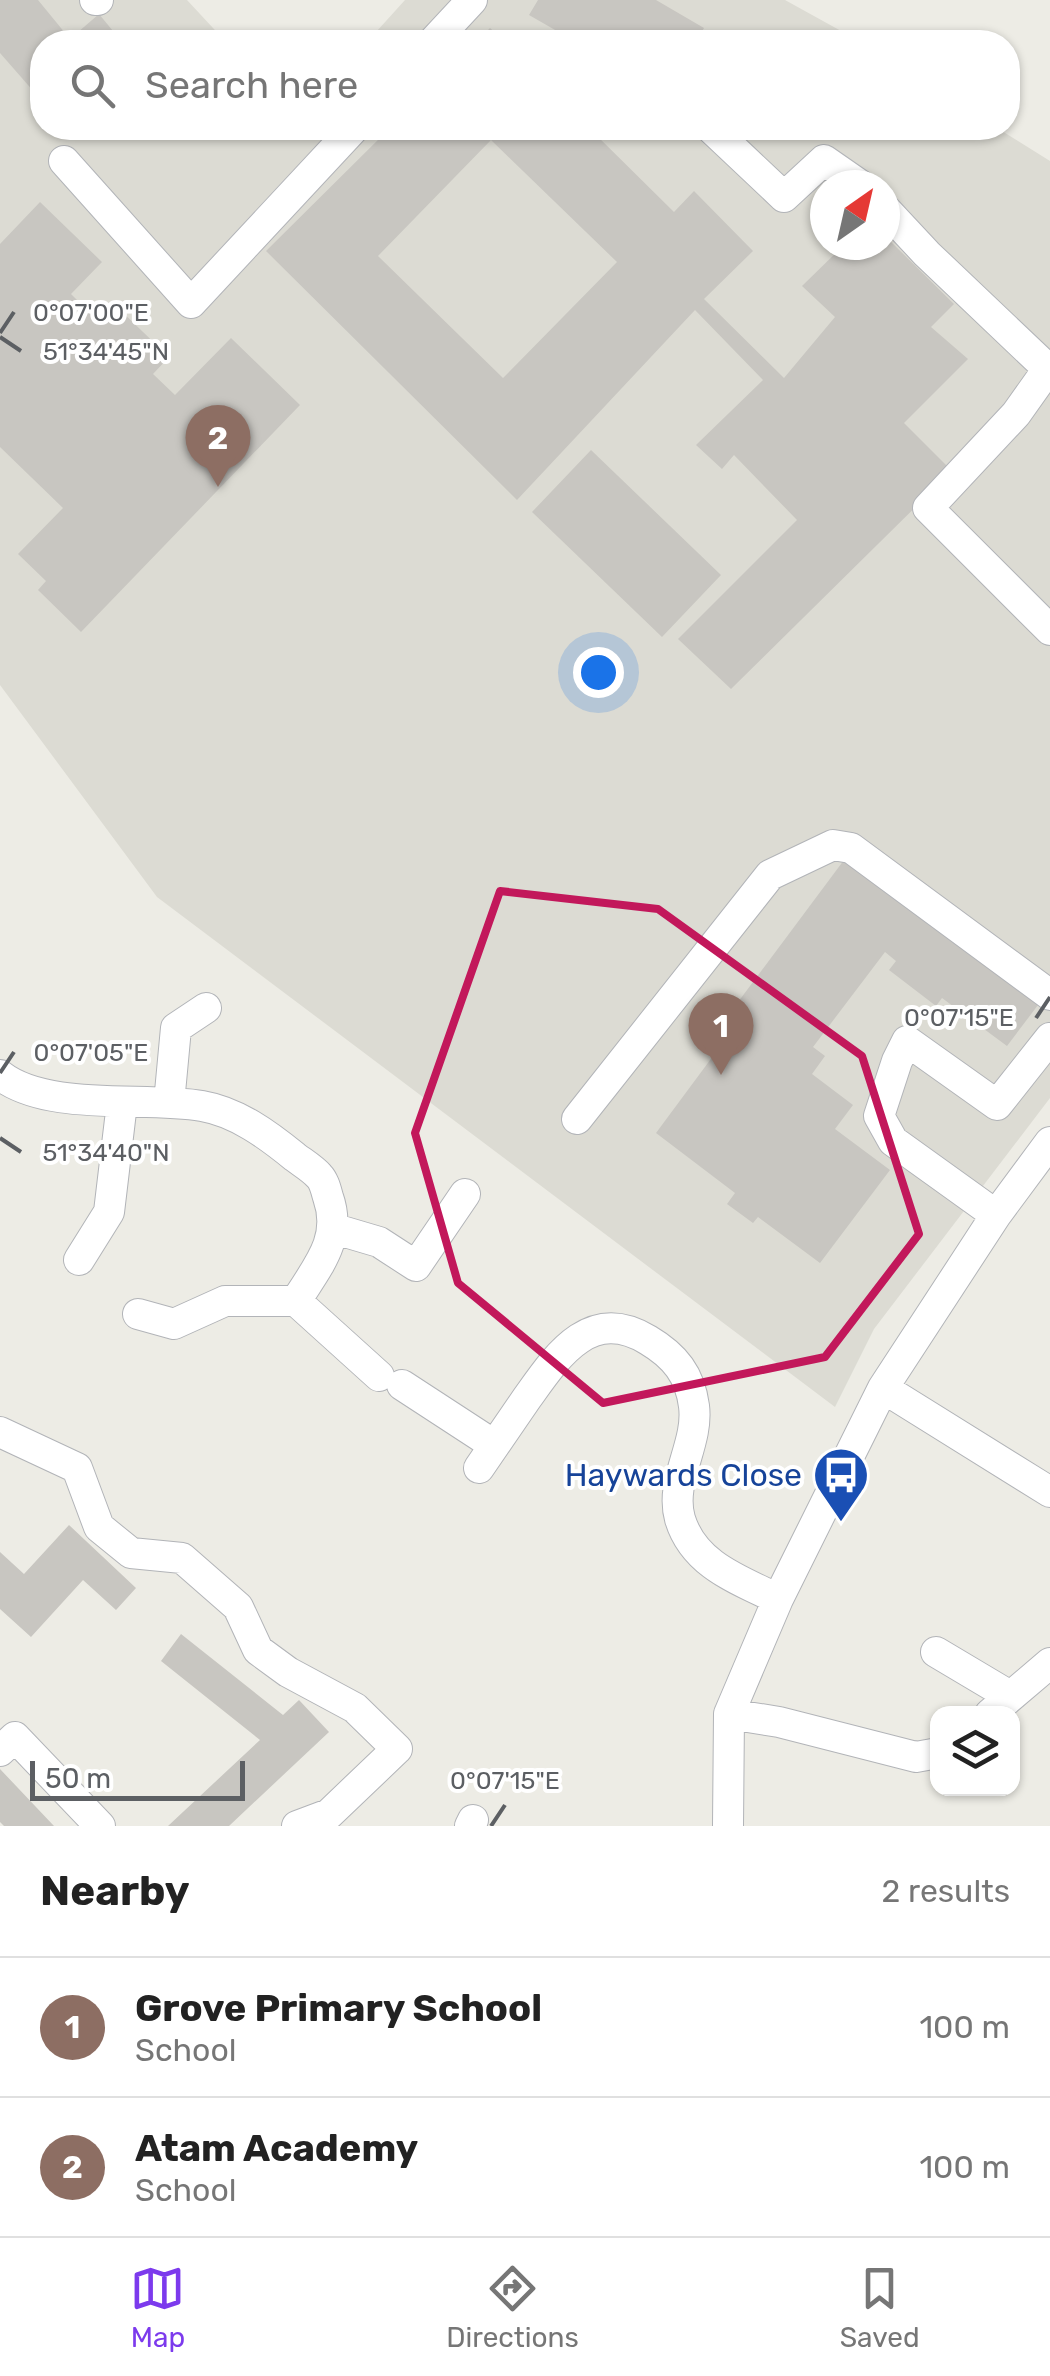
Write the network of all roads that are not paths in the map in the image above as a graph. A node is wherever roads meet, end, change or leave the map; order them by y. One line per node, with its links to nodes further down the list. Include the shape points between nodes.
1 (472, 0): 2 (street)
2 (444, 30)
3 (343, 140): 5 (street, via 191,303)
4 (724, 140): 8 (street, via 784,198)
5 (64, 161)
6 (813, 170): 7 (street, via 824,160)
7 (838, 170)
8 (810, 173)
9 (900, 225): 10 (street)
10 (1049, 369): 11 (street, via 928,508)
11 (1050, 630)
12 (1050, 994): 18 (street, via 851,848 833,845 770,875)
13 (206, 1008): 17 (street, via 176,1028)
14 (1050, 1038): 21 (street, via 997,1104 907,1041 879,1116 893,1141)
15 (0, 1075): 16 (street, via 41,1094)
16 (122, 1103): 17 (street); 23 (street, via 108,1212)
17 (169, 1103): 22 (street, via 205,1106 272,1138 321,1178)
18 (578, 1119)
19 (1050, 1142): 21 (street)
20 (465, 1194): 22 (street, via 416,1266 379,1242)
21 (996, 1215): 26 (street)
22 (334, 1229): 24 (street)
23 (79, 1260)
24 (296, 1301): 25 (street, via 225,1302 174,1324); 29 (street, via 487,1457 558,1353 586,1333 636,1333 682,1366 692,1391 695,1413 678,1495 690,1540 710,1565)
25 (138, 1314)
26 (883, 1388): 28 (street); 29 (street)
27 (0, 1432): 37 (street, via 77,1468 99,1527 131,1553 182,1558 238,1608 258,1650 355,1708 397,1749 328,1814)
28 (1050, 1492)
29 (778, 1599): 33 (street)
30 (936, 1652): 32 (street)
31 (1050, 1663): 32 (street)
32 (1000, 1705)
33 (730, 1714): 35 (street, via 916,1757); 38 (street)
34 (0, 1751): 36 (street, via 15,1736)
35 (930, 1754)
36 (100, 1826)
37 (297, 1826)
38 (728, 1826)

